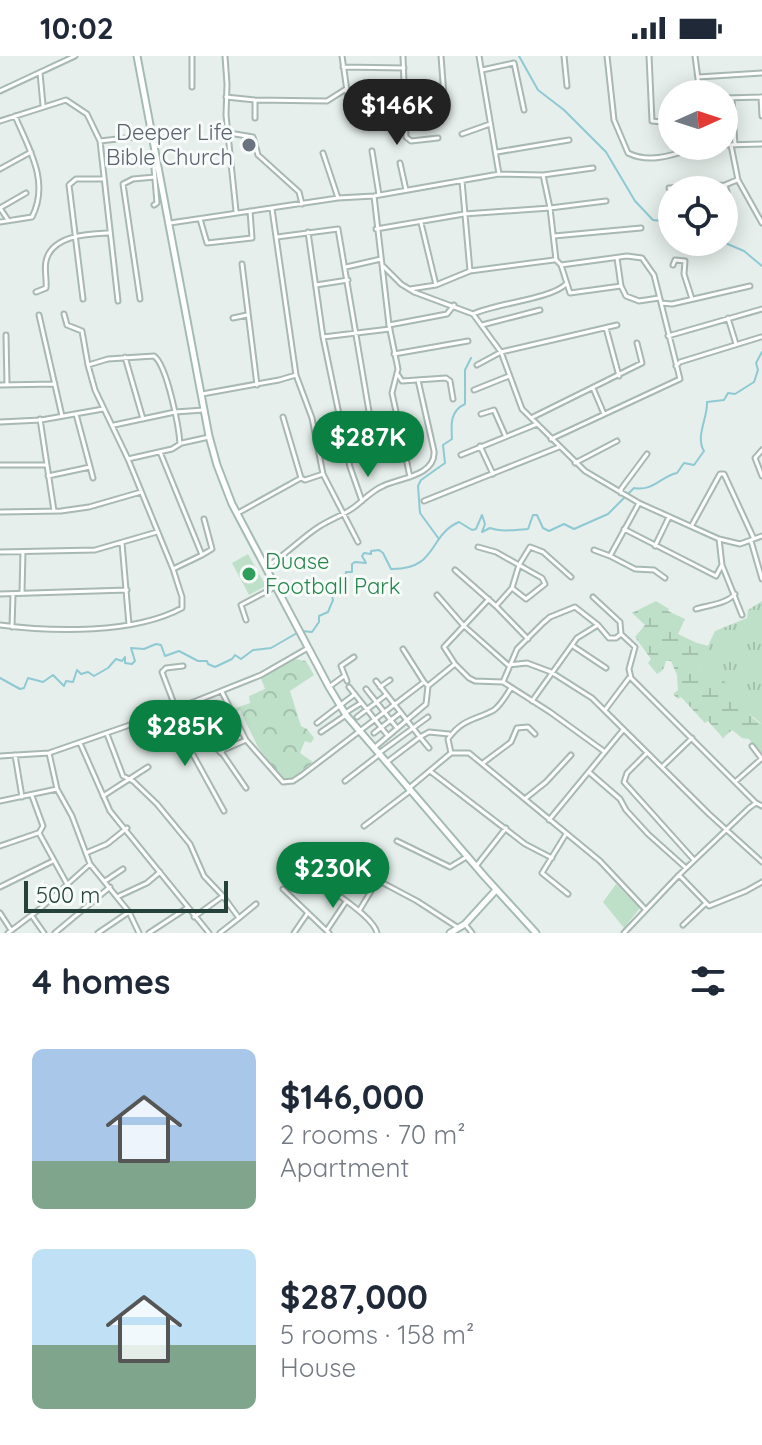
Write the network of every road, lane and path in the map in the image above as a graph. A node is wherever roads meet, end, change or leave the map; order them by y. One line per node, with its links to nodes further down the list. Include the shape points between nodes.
1 (75, 56): 18 (street)
2 (137, 56): 42 (street)
3 (192, 56): 23 (street)
4 (225, 56): 26 (street)
5 (342, 56): 15 (street)
6 (403, 56): 16 (street)
7 (441, 56): 32 (street)
8 (479, 56): 17 (street)
9 (512, 56): 14 (street)
10 (564, 56): 22 (street)
11 (607, 56): 52 (street, via 614,120 628,153 639,159)
12 (649, 56): 38 (street, via 652,121)
13 (695, 56): 20 (street)
14 (514, 63): 17 (street); 33 (street)
15 (343, 67): 16 (street); 24 (street)
16 (404, 68): 30 (street)
17 (482, 70): 39 (street)
18 (40, 73): 25 (street); 31 (street)
19 (762, 73): 20 (street)
20 (698, 77): 21 (street)
21 (698, 80)
22 (567, 86)
23 (192, 87)
24 (346, 89): 29 (street, via 327,101); 30 (street, via 348,98 370,106)
25 (0, 91)
26 (226, 97): 29 (street); 40 (street)
27 (762, 97): 28 (street); 35 (street)
28 (738, 99)
29 (255, 100): 36 (street)
30 (406, 104): 43 (street, via 408,140)
31 (43, 105): 34 (street); 45 (street, via 68,100 87,114)
32 (445, 109)
33 (524, 110)
34 (15, 115): 37 (street); 49 (street)
35 (762, 116)
36 (255, 118)
37 (0, 121)
38 (658, 122)
39 (490, 124): 41 (street); 50 (street)
40 (228, 133): 69 (street, via 253,137 258,155 299,192); 74 (street)
41 (462, 134)
42 (152, 135): 45 (street); 54 (street)
43 (438, 138)
44 (569, 140): 50 (street)
45 (100, 141): 60 (street)
46 (762, 144): 47 (street)
47 (738, 145)
48 (372, 151): 66 (street)
49 (31, 152): 56 (street); 77 (street, via 38,169 39,201 32,217)
50 (497, 152): 57 (street)
51 (323, 153): 67 (street)
52 (658, 158)
53 (400, 163): 63 (street)
54 (158, 166): 59 (street); 64 (street)
55 (593, 168): 58 (street)
56 (0, 169)
57 (499, 174): 58 (street); 62 (street)
58 (543, 175): 71 (street)
59 (155, 177): 64 (street); 107 (street, via 123,184)
60 (103, 179): 85 (street); 86 (street, via 76,179 69,185)
61 (738, 180): 81 (street)
62 (462, 181): 63 (street); 75 (street)
63 (406, 190): 66 (street)
64 (161, 191): 70 (street); 79 (street)
65 (26, 193): 77 (street, via 0,208)
66 (377, 196): 67 (street); 83 (street)
67 (338, 198): 69 (street)
68 (606, 201): 71 (street)
69 (302, 204): 72 (street)
70 (154, 205)
71 (550, 208): 75 (street); 87 (street)
72 (272, 209): 73 (street); 88 (street)
73 (250, 211): 74 (street); 76 (street, via 253,238 229,242 207,243)
74 (236, 213): 76 (street)
75 (464, 214): 80 (street); 97 (street)
76 (200, 219): 79 (street)
77 (8, 221): 78 (street)
78 (0, 222)
79 (169, 223): 149 (street)
80 (421, 223): 83 (street); 101 (street)
81 (762, 223)
82 (641, 228): 87 (street)
83 (376, 229): 90 (street)
84 (308, 232): 88 (street); 96 (street, via 338,229); 100 (street)
85 (110, 233): 86 (street); 110 (street)
86 (74, 235): 105 (street, via 49,255 46,288); 106 (street)
87 (554, 236): 91 (street)
88 (276, 237): 138 (street)
89 (617, 258): 93 (street); 102 (street); 109 (street, via 642,258 654,275)
90 (381, 259): 95 (street); 96 (street)
91 (556, 260): 93 (street); 97 (street)
92 (242, 264): 117 (street)
93 (561, 265): 99 (street)
94 (673, 265): 108 (street, via 675,260 685,261)
95 (383, 266): 104 (street); 122 (street)
96 (346, 267): 98 (street)
97 (470, 271): 101 (street)
98 (348, 280): 100 (street); 124 (street)
99 (566, 284): 102 (street, via 572,294); 115 (street, via 555,292)
100 (315, 285): 127 (street)
101 (436, 285): 104 (street)
102 (621, 286): 109 (street, via 632,300)
103 (750, 286): 108 (street)
104 (410, 289): 111 (street)
105 (36, 292)
106 (83, 299)
107 (140, 299)
108 (692, 299): 109 (street, via 672,304)
109 (660, 300): 126 (street)
110 (118, 301)
111 (454, 305): 115 (street); 122 (street, via 447,314)
112 (762, 309): 119 (street)
113 (540, 310): 120 (street)
114 (64, 314): 136 (street, via 67,325 82,331)
115 (473, 314): 120 (street)
116 (39, 315): 143 (street)
117 (247, 315): 118 (street); 146 (street)
118 (233, 318)
119 (728, 318): 126 (street); 131 (street)
120 (482, 325): 132 (street)
121 (617, 325): 123 (street)
122 (390, 327): 124 (street); 133 (street)
123 (606, 328): 132 (street); 141 (street)
124 (354, 333): 127 (street); 165 (street, via 372,429)
125 (6, 335): 145 (street)
126 (668, 336): 135 (street)
127 (323, 337): 191 (street)
128 (761, 337): 131 (street)
129 (468, 341): 133 (street)
130 (637, 343): 141 (street, via 642,363)
131 (736, 344): 135 (street)
132 (501, 352): 137 (street); 140 (street)
133 (394, 354): 139 (street)
134 (125, 357): 136 (street); 153 (street, via 159,360); 161 (street)
135 (677, 363): 156 (street, via 679,380)
136 (88, 365): 151 (street)
137 (477, 365)
138 (296, 375): 146 (street); 182 (street, via 312,418)
139 (398, 375): 142 (street, via 402,381); 165 (street, via 392,393)
140 (509, 376): 148 (street); 159 (street)
141 (619, 376): 147 (street)
142 (418, 380): 150 (street, via 446,378); 186 (street, via 435,456 427,468)
143 (55, 384): 145 (street); 157 (street)
144 (0, 385): 145 (street)
145 (7, 385)
146 (257, 385): 149 (street)
147 (593, 388): 156 (street); 159 (street)
148 (474, 390)
149 (202, 394): 152 (street)
150 (453, 399)
151 (103, 409): 154 (street); 164 (street)
152 (204, 410): 153 (street); 167 (street)
153 (175, 412): 161 (street); 170 (street)
154 (76, 414): 157 (street); 181 (street)
155 (481, 414): 166 (street, via 494,410)
156 (604, 414): 168 (street)
157 (62, 416): 160 (street)
158 (283, 417): 188 (street)
159 (531, 418): 163 (street)
160 (40, 419): 162 (street); 180 (street)
161 (144, 419): 164 (street)
162 (0, 422)
163 (537, 424): 166 (street); 168 (street)
164 (112, 426): 177 (street)
165 (399, 427): 186 (street)
166 (505, 435): 171 (street)
167 (209, 437): 170 (street); 196 (street)
168 (551, 439): 172 (street)
169 (617, 441): 178 (street)
170 (180, 444): 174 (street)
171 (480, 446): 176 (street); 183 (street)
172 (559, 447): 178 (street); 183 (street)
173 (762, 450): 185 (street, via 755,458)
174 (160, 452): 177 (street); 213 (street)
175 (647, 454): 190 (street)
176 (461, 455)
177 (128, 459): 189 (street)
178 (575, 463): 190 (street)
179 (0, 465): 180 (street)
180 (46, 465): 184 (street)
181 (90, 467): 184 (street); 187 (street)
182 (323, 474): 188 (street); 197 (street)
183 (493, 474): 192 (street)
184 (48, 476): 195 (street)
185 (762, 476)
186 (410, 477): 191 (street, via 385,484)
187 (93, 478)
188 (301, 478): 196 (street)
189 (141, 492): 195 (street); 202 (street)
190 (621, 493): 193 (street)
191 (362, 501): 197 (street)
192 (424, 501)
193 (639, 503): 198 (street); 201 (street)
194 (0, 512): 195 (street)
195 (54, 512)
196 (237, 513): 216 (street)
197 (341, 514): 206 (street); 216 (street)
198 (669, 516): 200 (street); 208 (street)
199 (204, 519): 213 (street, via 212,549)
200 (692, 525): 204 (street); 205 (street, via 724,474)
201 (624, 529): 208 (street); 214 (street)
202 (157, 532): 207 (street); 218 (street)
203 (762, 536): 205 (street)
204 (719, 539): 205 (street, via 740,544); 215 (street)
205 (752, 540): 222 (street)
206 (358, 542)
207 (122, 543): 212 (street, via 95,550); 225 (street)
208 (655, 546): 215 (street, via 716,576)
209 (478, 547): 217 (street)
210 (594, 550): 214 (street)
211 (0, 552): 212 (street)
212 (23, 552): 226 (street)
213 (202, 555): 218 (street)
214 (610, 556): 221 (street)
215 (722, 565): 229 (street)
216 (266, 567): 223 (street)
217 (518, 567): 220 (street, via 527,549 534,547); 224 (street); 224 (street, via 542,578 545,585 526,599)
218 (173, 569): 238 (street, via 182,608)
219 (455, 570): 232 (street)
220 (571, 577)
221 (665, 578)
222 (762, 579)
223 (277, 586): 236 (street, via 241,605); 245 (street)
224 (512, 588): 233 (street)
225 (127, 590): 226 (street); 238 (street)
226 (22, 592): 227 (street)
227 (13, 593): 228 (street); 241 (street)
228 (0, 594)
229 (735, 594): 234 (street, via 727,602); 235 (street)
230 (437, 595): 239 (street)
231 (593, 597): 242 (street, via 620,622)
232 (489, 599): 233 (street); 239 (street)
233 (496, 606): 243 (street)
234 (696, 609)
235 (742, 615)
236 (246, 620)
237 (0, 625): 241 (street)
238 (129, 625): 241 (street)
239 (463, 625): 248 (street, via 444,647); 249 (street)
240 (598, 625): 242 (street, via 609,638); 243 (street, via 575,607 550,617); 244 (street)
241 (12, 627)
242 (621, 634): 254 (street, via 635,647)
243 (528, 639): 249 (street)
244 (573, 646): 251 (street); 252 (street)
245 (308, 648): 260 (street); 265 (street)
246 (403, 649): 259 (street)
247 (354, 657): 253 (street, via 341,666)
248 (455, 664): 258 (street, via 475,681); 259 (street)
249 (508, 665): 252 (street, via 527,663); 258 (street)
250 (183, 666): 273 (street, via 162,672)
251 (606, 668)
252 (551, 672): 268 (street); 275 (street)
253 (344, 676): 256 (street); 260 (street)
254 (629, 677): 275 (street); 299 (street)
255 (390, 680): 262 (street)
256 (347, 681)
257 (376, 681): 262 (street)
258 (503, 682): 263 (street)
259 (426, 684): 271 (street); 284 (street, via 426,704)
260 (329, 687): 272 (street)
261 (349, 687): 266 (street)
262 (380, 687): 267 (street)
263 (511, 688): 268 (street); 294 (street, via 494,710)
264 (366, 689): 269 (street)
265 (222, 692): 273 (street); 276 (street)
266 (355, 694): 270 (street); 272 (street)
267 (386, 695): 269 (street); 271 (street)
268 (532, 701): 305 (street)
269 (377, 702): 274 (street); 277 (street)
270 (361, 703): 274 (street); 279 (street)
271 (393, 705): 277 (street); 278 (street)
272 (340, 706): 279 (street); 285 (street)
273 (176, 709): 292 (street)
274 (367, 710): 280 (street); 282 (street)
275 (605, 710): 289 (street)
276 (233, 712): 298 (street, via 202,725); 300 (street)
277 (384, 712): 282 (street); 283 (street)
278 (400, 713): 283 (street); 284 (street)
279 (346, 714): 290 (street); 291 (street)
280 (357, 717)
281 (428, 717): 288 (street)
282 (374, 719): 286 (street); 290 (street)
283 (391, 720): 286 (street); 287 (street)
284 (406, 721): 287 (street); 288 (street)
285 (317, 723)
286 (382, 728): 293 (street); 296 (street)
287 (397, 728): 296 (street)
288 (413, 729): 297 (street); 304 (street)
289 (623, 730): 305 (street); 306 (street)
290 (358, 731): 300 (street, via 288,782); 304 (street)
291 (321, 732)
292 (107, 733): 301 (street); 320 (street, via 123,776)
293 (374, 733)
294 (451, 734): 297 (street, via 429,732); 309 (street)
295 (535, 734): 315 (street, via 528,727 517,728 511,742)
296 (388, 736): 304 (street)
297 (420, 737): 303 (street); 314 (street)
298 (207, 738): 308 (street); 333 (street, via 191,751)
299 (692, 738): 316 (street); 322 (street)
300 (246, 740): 308 (street)
301 (80, 743): 307 (street); 327 (street)
302 (752, 746): 313 (street)
303 (429, 748)
304 (378, 752): 314 (street); 321 (street)
305 (605, 752): 319 (street)
306 (647, 752): 316 (street); 347 (street, via 624,782)
307 (49, 753): 310 (street); 324 (street)
308 (222, 753): 323 (street)
309 (451, 753): 315 (street, via 469,753); 318 (street)
310 (15, 755): 312 (street); 328 (street)
311 (571, 755): 329 (street)
312 (0, 756)
313 (762, 759): 322 (street)
314 (387, 762): 325 (street)
315 (483, 763): 329 (street)
316 (663, 766): 338 (street)
317 (148, 767): 320 (street)
318 (430, 771): 325 (street); 337 (street)
319 (590, 773): 334 (street); 352 (street)
320 (129, 779): 327 (street); 366 (street, via 182,834 204,876)
321 (345, 781)
322 (735, 782): 331 (street)
323 (246, 788)
324 (57, 789): 326 (street); 344 (street)
325 (409, 790): 335 (street); 345 (street)
326 (32, 796): 328 (street); 339 (street, via 43,826)
327 (103, 796): 336 (street)
328 (22, 797): 330 (street)
329 (526, 798): 334 (street)
330 (0, 801)
331 (756, 803): 332 (street); 338 (street)
332 (762, 806)
333 (224, 811)
334 (549, 820): 340 (street)
335 (364, 826)
336 (127, 828): 344 (street); 354 (street)
337 (506, 828): 346 (street); 351 (street)
338 (726, 830): 347 (street); 349 (street)
339 (39, 833): 342 (street); 348 (street)
340 (566, 834): 346 (street); 372 (street)
341 (397, 841): 345 (street, via 450,867)
342 (0, 846)
343 (321, 850): 358 (street)
344 (86, 853): 350 (street)
345 (468, 856): 351 (street)
346 (552, 858): 365 (street, via 542,873)
347 (694, 860): 352 (street)
348 (53, 861): 360 (street); 361 (street)
349 (762, 862)
350 (90, 864): 357 (street); 360 (street)
351 (476, 866): 364 (street)
352 (686, 868): 356 (street)
353 (123, 869): 357 (street)
354 (160, 872): 367 (street); 371 (street)
355 (313, 875): 368 (street)
356 (679, 875): 370 (street); 372 (street)
357 (105, 881): 362 (street)
358 (377, 881): 373 (street); 381 (street)
359 (762, 882): 370 (street, via 712,906)
360 (67, 884): 377 (street)
361 (0, 887)
362 (110, 887): 367 (street); 385 (street)
363 (283, 889): 376 (street)
364 (496, 890): 381 (street); 395 (street)
365 (568, 894)
366 (223, 896): 378 (street); 379 (street)
367 (118, 897): 374 (street)
368 (345, 902): 373 (street); 383 (street)
369 (256, 904): 379 (street)
370 (705, 904): 380 (street)
371 (187, 908): 378 (street); 388 (street)
372 (645, 909): 396 (street)
373 (359, 911): 392 (street, via 370,918)
374 (129, 912): 386 (street); 387 (street)
375 (0, 913): 382 (street)
376 (307, 914): 383 (street); 391 (street)
377 (32, 916): 382 (street); 384 (street)
378 (194, 917): 389 (street)
379 (239, 918): 390 (street)
380 (683, 925)
381 (462, 926): 393 (street); 394 (street)
382 (10, 931)
383 (327, 932)
384 (44, 933)
385 (55, 933)
386 (98, 933)
387 (139, 933)
388 (149, 933)
389 (209, 933)
390 (220, 933)
391 (294, 933)
392 (377, 933)
393 (450, 933)
394 (472, 933)
395 (536, 933)
396 (624, 933)

